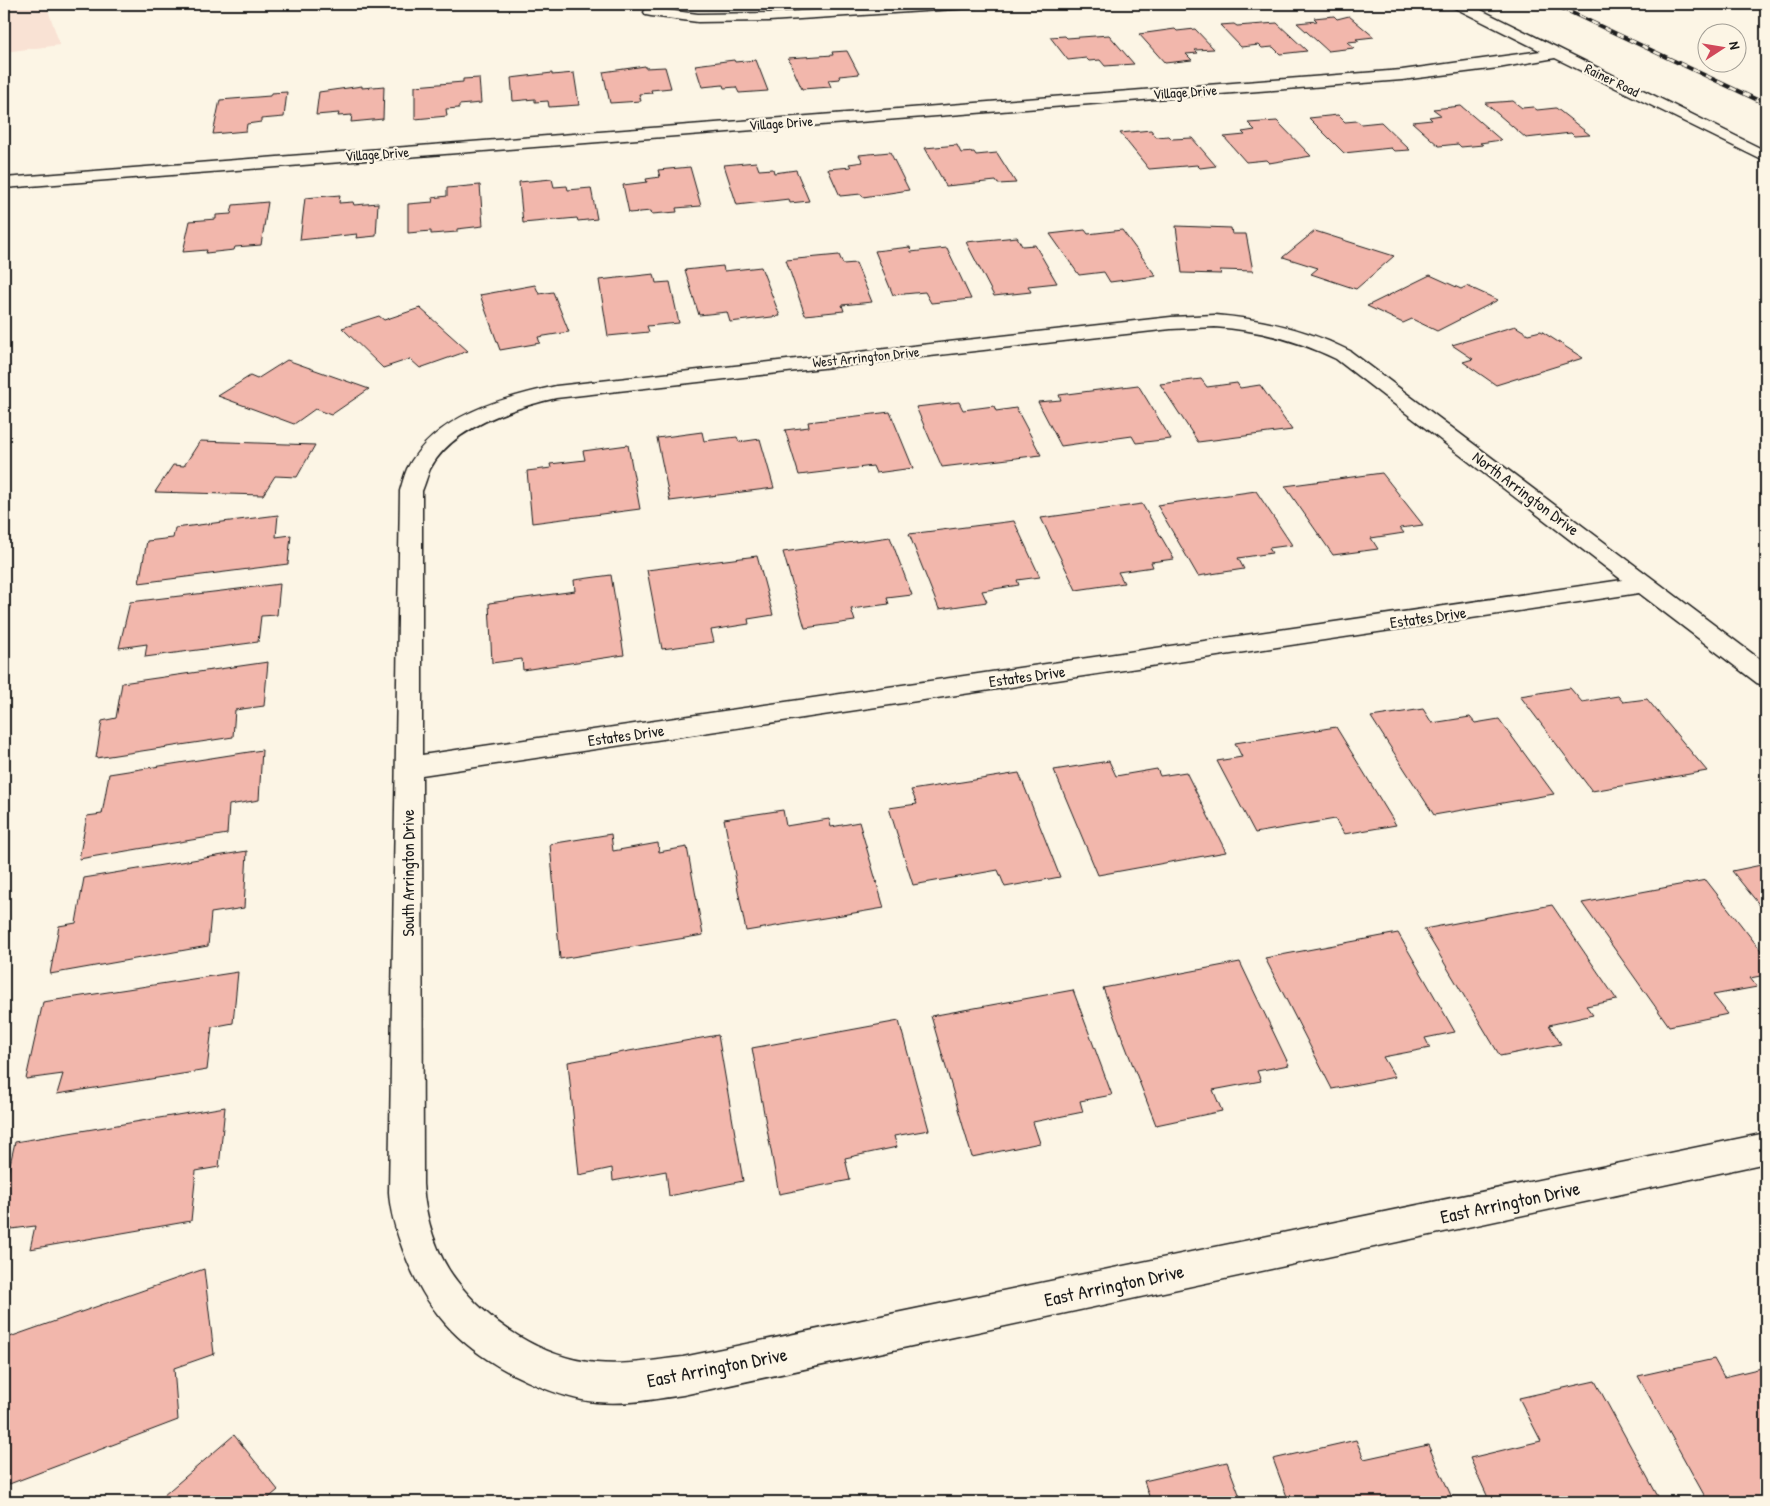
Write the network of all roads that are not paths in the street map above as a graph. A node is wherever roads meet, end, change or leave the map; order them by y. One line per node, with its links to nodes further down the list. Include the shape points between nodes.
1 (971, 4): 3 (street, via 752,17 698,18)
2 (1458, 4): 4 (street, Rainer Road)
3 (651, 12)
4 (1557, 53): 5 (street, Rainer Road); 6 (street, Village Drive, via 1402,75)
5 (1766, 156)
6 (4, 183)
7 (1274, 329): 8 (street, West Arrington Drive, via 1219,320 1196,320 556,392 509,404); 9 (street, North Arrington Drive, via 1324,344 1343,354)
8 (464, 424): 11 (street, South Arrington Drive, via 422,462 414,475 411,491)
9 (1646, 584): 10 (street, North Arrington Drive); 11 (street, Estates Drive)
10 (1766, 677)
11 (408, 767): 13 (street, South Arrington Drive, via 405,1156 409,1211 425,1257 443,1292)
12 (1766, 1148): 13 (street, East Arrington Drive, via 683,1376 618,1384 570,1378 522,1361)
13 (472, 1324)

